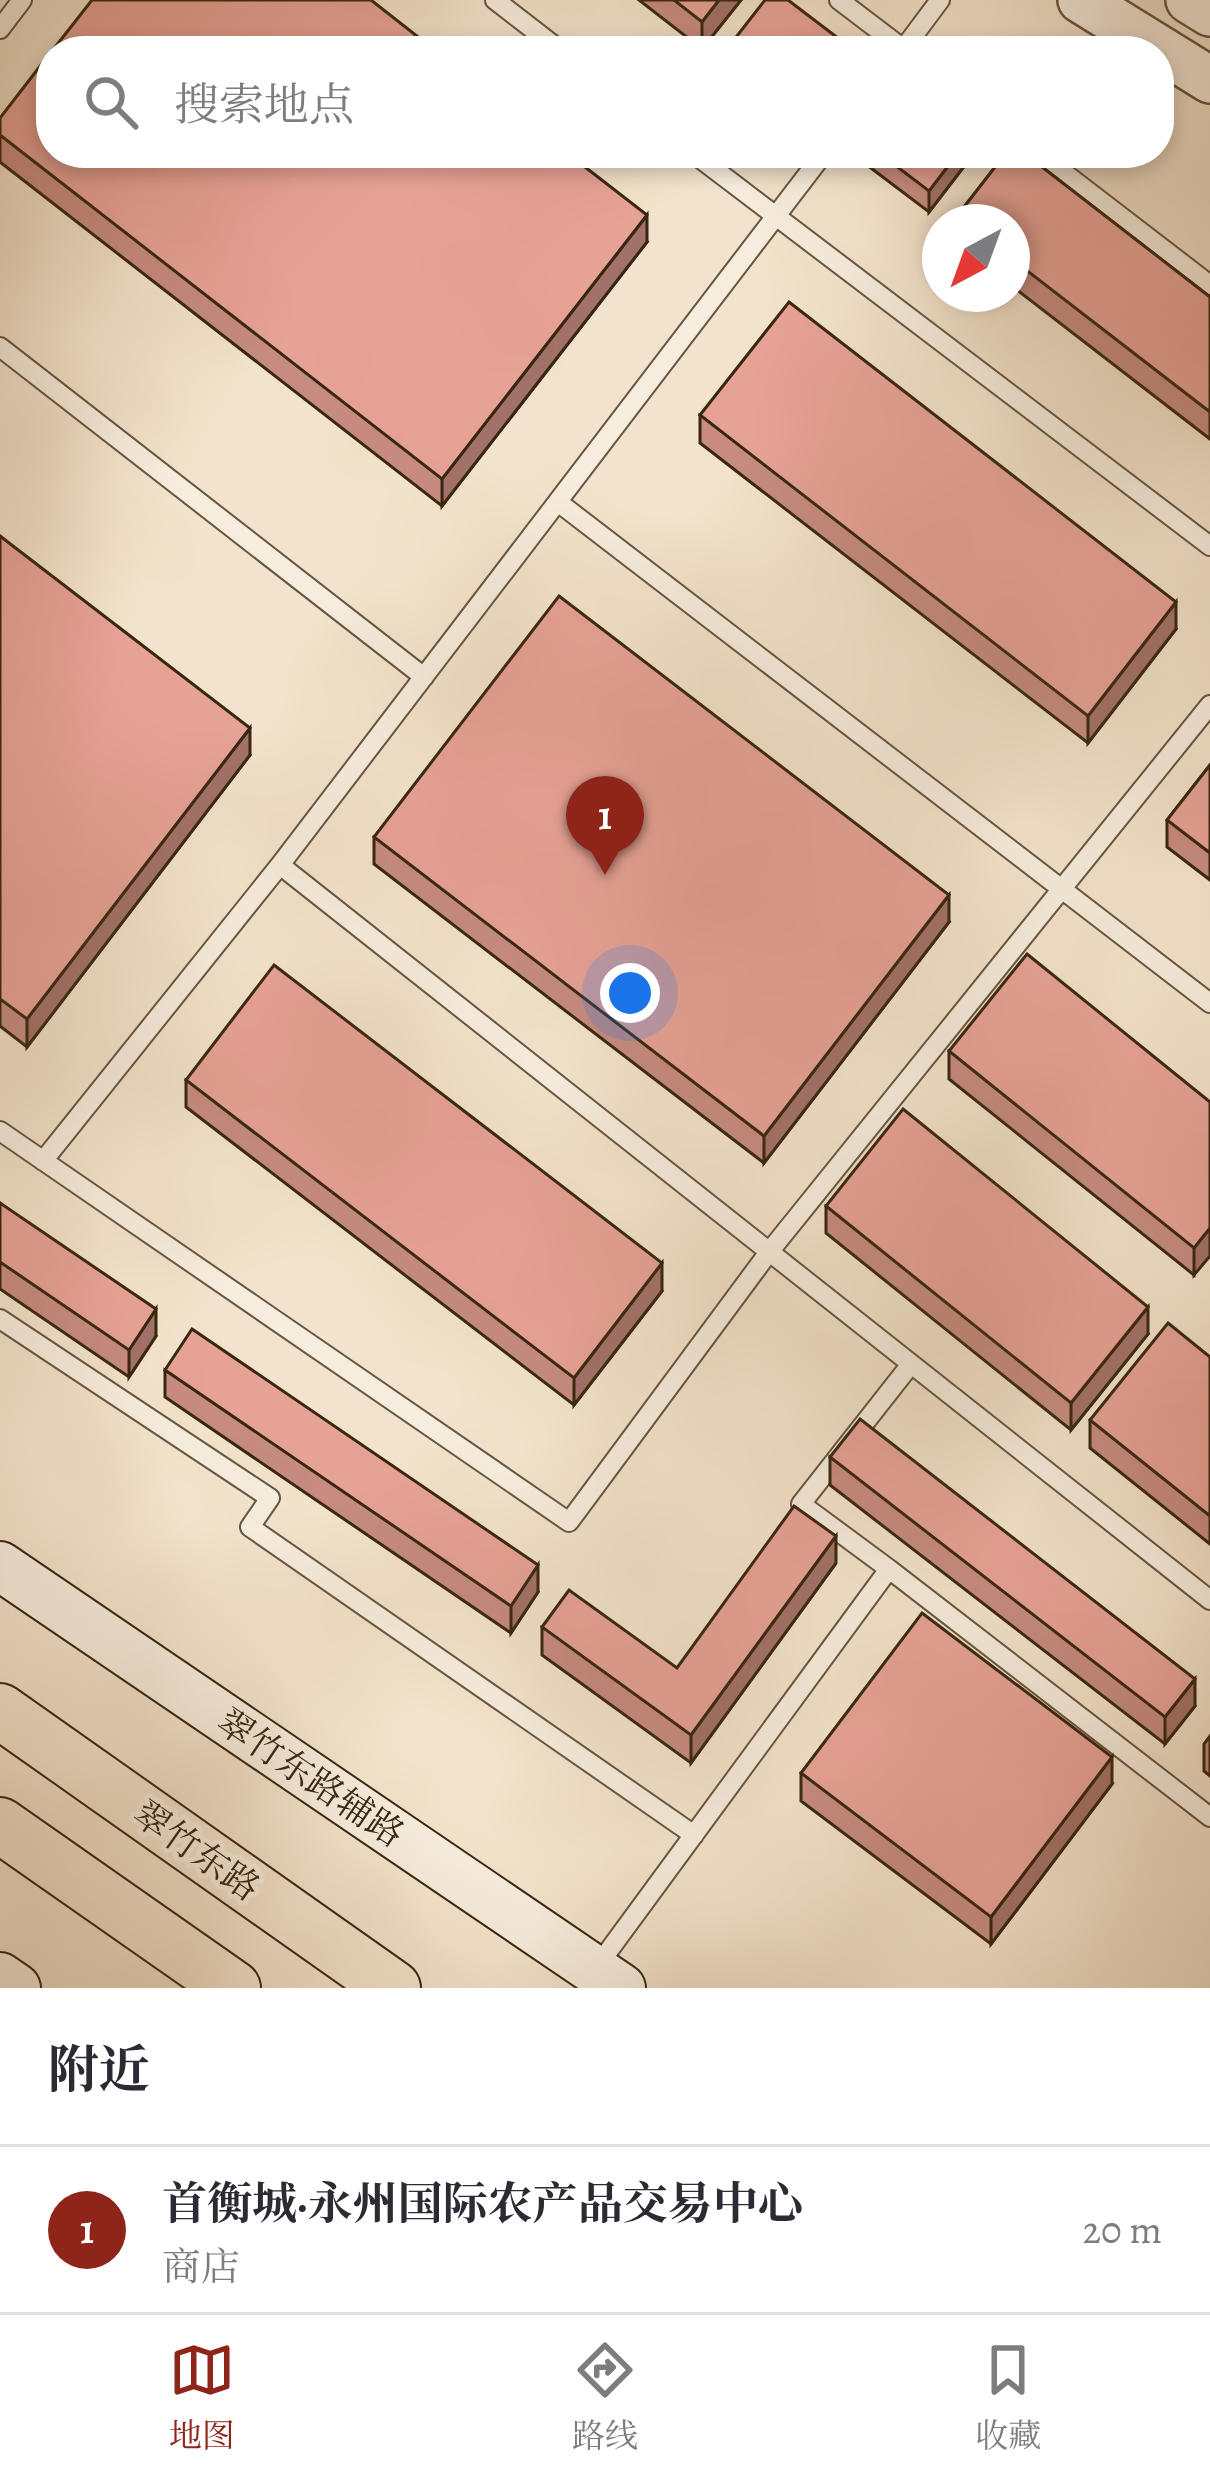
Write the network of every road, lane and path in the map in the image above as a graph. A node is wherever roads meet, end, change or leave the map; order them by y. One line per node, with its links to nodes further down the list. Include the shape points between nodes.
1 (22, 0): 8 (lane)
2 (495, 0): 9 (lane)
3 (839, 0): 10 (lane)
4 (940, 0): 11 (lane)
5 (1081, 0): 12 (street)
6 (1189, 0): 7 (street)
7 (1210, 14)
8 (0, 28)
9 (542, 36)
10 (886, 36)
11 (914, 36)
12 (1139, 36)
13 (1174, 58): 14 (street)
14 (1210, 80)
15 (713, 168): 18 (lane)
16 (813, 168): 18 (lane)
17 (1058, 168): 19 (lane)
18 (776, 217): 21 (lane); 22 (lane)
19 (1210, 285)
20 (0, 347): 23 (lane)
21 (558, 502): 23 (lane); 26 (lane)
22 (1210, 546)
23 (424, 677): 25 (lane)
24 (1210, 705): 26 (lane)
25 (280, 865): 29 (lane); 30 (lane)
26 (1061, 889): 27 (lane); 30 (lane)
27 (1210, 1003)
28 (0, 1131): 29 (lane)
29 (44, 1161): 30 (lane, via 569,1522)
30 (770, 1252): 32 (lane)
31 (0, 1319): 39 (lane, via 270,1498 250,1527)
32 (911, 1364): 34 (lane, via 800,1504); 35 (lane)
33 (0, 1566): 41 (main road, 翠竹东路辅路)
34 (890, 1569): 37 (lane); 39 (lane)
35 (1210, 1600)
36 (0, 1711): 44 (main road, 翠竹东路)
37 (1210, 1817)
38 (0, 1826): 43 (main road)
39 (694, 1835): 41 (lane)
40 (0, 1977): 42 (main road)
41 (608, 1979)
42 (16, 1988)
43 (233, 1988)
44 (393, 1988)

